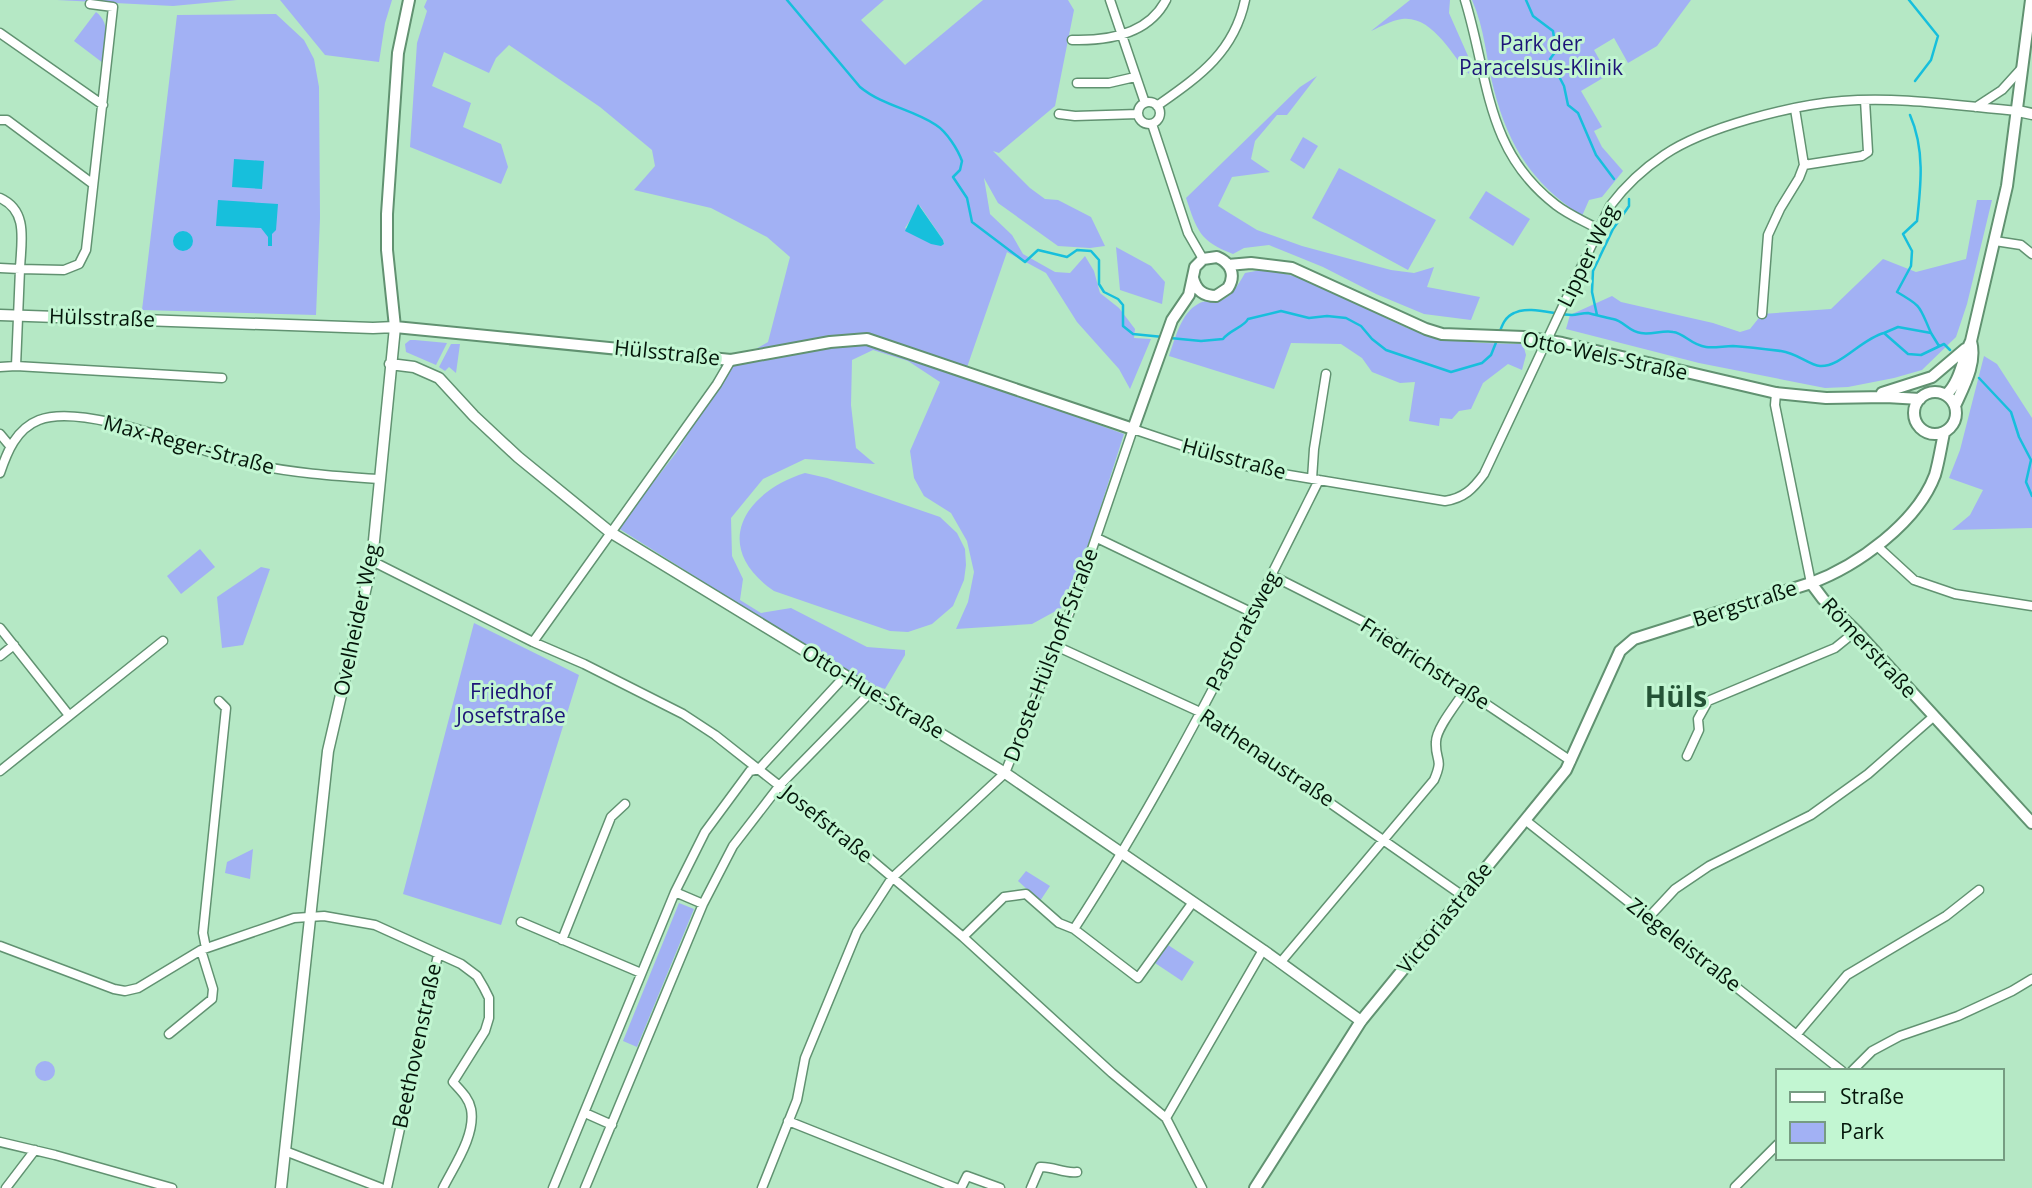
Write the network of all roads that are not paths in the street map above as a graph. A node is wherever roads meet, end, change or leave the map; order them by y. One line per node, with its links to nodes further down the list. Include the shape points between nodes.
1 (1110, 0): 9 (street)
2 (1166, 0): 9 (street, via 1149,22)
3 (1245, 0): 17 (street, via 1238,23 1215,61)
4 (1465, 0): 29 (street, via 1498,132 1512,159 1557,206)
5 (2031, 0): 11 (main road)
6 (410, 3): 44 (main road, Ovelheider Weg, via 398,53 387,214)
7 (90, 4): 16 (street, via 113,6)
8 (0, 33): 16 (street)
9 (1120, 35): 10 (street); 12 (street)
10 (1072, 40)
11 (2022, 68): 18 (street, via 2002,90); 20 (main road)
12 (1135, 77): 13 (street); 15 (street)
13 (1077, 83)
14 (1865, 100): 18 (street, Lipper Weg); 19 (street, Lipper Weg); 26 (street, via 1868,152)
15 (1145, 103): 17 (street); 22 (street)
16 (103, 105): 27 (street)
17 (1157, 107): 25 (street, via 1159,117)
18 (1976, 107): 20 (street, Lipper Weg)
19 (1795, 109): 26 (street); 29 (street, Lipper Weg, via 1711,133 1665,154 1624,188)
20 (2018, 111): 23 (street, Lipper Weg); 30 (main road)
21 (1059, 114): 22 (street)
22 (1138, 114): 25 (street, via 1141,121)
23 (2032, 114)
24 (2, 118): 27 (street)
25 (1152, 124): 32 (street, via 1188,233)
26 (1804, 165): 41 (street, via 1769,235)
27 (93, 184): 36 (street, via 86,250 79,264 64,270)
28 (0, 198): 36 (street, via 13,206 22,224)
29 (1598, 229): 45 (street, Lipper Weg)
30 (1995, 241): 31 (street, via 2021,246); 46 (main road)
31 (2032, 254)
32 (1203, 259): 34 (main road, via 1217,257); 37 (main road)
33 (1251, 262): 34 (main road, Otto-Wels-Straße); 38 (main road); 45 (main road, Otto-Wels-Straße, via 1292,268 1426,330)
34 (1228, 265): 38 (main road)
35 (0, 268): 36 (street)
36 (20, 269): 43 (street)
37 (1193, 278): 39 (main road); 40 (main road)
38 (1232, 280): 39 (main road, via 1220,294)
39 (1202, 293): 40 (main road)
40 (1189, 295): 60 (main road, via 1168,329)
41 (1762, 314)
42 (0, 315): 43 (street, Hülsstraße)
43 (19, 315): 44 (street, Hülsstraße); 49 (street)
44 (394, 327): 47 (main road, Hülsstraße); 48 (street, Ovelheider Weg)
45 (1546, 341): 53 (main road, Otto-Wels-Straße); 69 (street, Lipper Weg, via 1484,474)
46 (1971, 341): 54 (main road, via 1956,384); 55 (main road, via 1932,377); 58 (main road, via 1974,352)
47 (732, 360): 60 (main road, Hülsstraße, via 867,339); 70 (street)
48 (390, 364): 67 (street, Ovelheider Weg); 70 (street, Otto-Hue-Straße, via 439,378 518,457)
49 (16, 366): 50 (street); 52 (street)
50 (0, 367)
51 (1326, 374): 68 (street, Hülsstraße, via 1314,449)
52 (222, 378)
53 (1776, 393): 55 (main road, Otto-Wels-Straße); 75 (street, Römerstraße)
54 (1946, 395): 57 (main road, via 1932,393); 58 (main road)
55 (1866, 397): 56 (main road, Otto-Wels-Straße)
56 (1886, 397): 57 (main road, Otto-Wels-Straße); 59 (main road, Otto-Wels-Straße)
57 (1920, 399): 59 (main road)
58 (1955, 406): 61 (main road, via 1953,424)
59 (1914, 411): 63 (main road, via 1918,426)
60 (1133, 429): 68 (street, Hülsstraße, via 1231,462); 71 (street, Droste-Hülshoff-Straße)
61 (1944, 432): 63 (main road); 65 (main road, Bergstraße)
62 (0, 434): 64 (street)
63 (1931, 434): 65 (main road)
64 (10, 446): 66 (street, Max-Reger-Straße); 67 (street, Max-Reger-Straße, via 40,419 82,417 246,463)
65 (1938, 463): 72 (main road, Bergstraße, via 1913,510)
66 (0, 474)
67 (379, 479): 73 (street, Ovelheider Weg)
68 (1315, 479): 69 (street, Hülsstraße, via 1445,501); 74 (street, Pastoratsweg)
69 (1466, 494)
70 (610, 532): 81 (street); 86 (street, Otto-Hue-Straße)
71 (1097, 538): 77 (street); 84 (street, Droste-Hülshoff-Straße)
72 (1877, 546): 75 (main road, Bergstraße, via 1838,573); 76 (street, via 1914,580 1955,594)
73 (372, 561): 81 (street, Josefstraße); 110 (street, Ovelheider Weg, via 328,751)
74 (1273, 576): 77 (street, Pastoratsweg); 87 (street, Friedrichstraße, via 1364,622)
75 (1811, 583): 79 (main road, Römerstraße); 82 (main road, Bergstraße)
76 (2032, 606)
77 (1253, 613): 90 (street, Pastoratsweg)
78 (0, 628): 83 (street)
79 (1856, 631): 92 (main road, Römerstraße); 93 (street, via 1835,648 1708,701)
80 (163, 641): 91 (street)
81 (533, 642): 95 (street, Josefstraße, via 683,714)
82 (1627, 644): 94 (main road, Victoriastraße)
83 (14, 645): 85 (street); 91 (street)
84 (1056, 646): 90 (street, Rathenaustraße); 97 (street, Droste-Hülshoff-Straße)
85 (0, 656)
86 (845, 676): 88 (street, Otto-Hue-Straße); 95 (street)
87 (1466, 689): 94 (street, Friedrichstraße); 102 (street, via 1436,741 1440,765 1434,780)
88 (872, 691): 97 (street, Otto-Hue-Straße); 98 (street)
89 (219, 701): 117 (street, via 226,708)
90 (1200, 712): 102 (street, Rathenaustraße); 103 (street, Pastoratsweg)
91 (68, 715): 96 (street)
92 (1933, 717): 101 (main road, Römerstraße); 111 (street, via 1868,774 1811,815 1709,866 1675,889)
93 (1687, 756)
94 (1571, 761): 100 (main road, Victoriastraße)
95 (759, 769): 98 (street, Josefstraße); 106 (street, via 750,771 705,832)
96 (0, 771)
97 (1005, 772): 103 (street, Otto-Hue-Straße); 104 (street, Droste-Hülshoff-Straße)
98 (780, 785): 104 (street, Josefstraße); 109 (street, via 733,846)
99 (625, 804): 115 (street, via 611,817)
100 (1525, 820): 107 (main road, Victoriastraße); 111 (street, Ziegeleistraße)
101 (2032, 822)
102 (1383, 839): 107 (street, Rathenaustraße); 120 (street)
103 (1123, 853): 108 (street, Otto-Hue-Straße); 113 (street, Pastoratsweg)
104 (892, 878): 114 (street, Josefstraße); 130 (street, Droste-Hülshoff-Straße, via 857,932 805,1058)
105 (1979, 890): 125 (street, via 1946,916 1847,975)
106 (675, 892): 109 (street); 121 (street)
107 (1464, 896): 123 (main road, Victoriastraße)
108 (1193, 902): 113 (street, via 1138,978); 118 (street, Otto-Hue-Straße)
109 (703, 904): 131 (street)
110 (310, 917): 117 (street, Beethovenstraße, via 294,918); 119 (street, Beethovenstraße, via 375,925); 135 (street, Ovelheider Weg)
111 (1649, 918): 125 (street, Ziegeleistraße)
112 (521, 922): 115 (street)
113 (1074, 929): 114 (street, via 1059,923 1026,894 1004,897)
114 (963, 937): 129 (street, Josefstraße)
115 (562, 940): 121 (street)
116 (0, 946): 117 (street, Beethovenstraße, via 125,990 149,982)
117 (203, 949): 124 (street, via 212,999)
118 (1263, 950): 120 (street, Otto-Hue-Straße); 129 (street)
119 (438, 955): 142 (street, Beethovenstraße); 143 (street, via 477,976 490,1009 485,1031 453,1082 466,1096 472,1122)
120 (1280, 963): 123 (street, Otto-Hue-Straße)
121 (641, 973): 128 (street)
122 (2032, 979): 127 (street, via 1958,1016 1900,1036 1872,1051)
123 (1361, 1021): 152 (main road, Victoriastraße)
124 (169, 1034)
125 (1797, 1034): 126 (street, Ziegeleistraße)
126 (1840, 1069)
127 (1854, 1069)
128 (585, 1113): 131 (street); 144 (street)
129 (1166, 1118): 151 (street, Josefstraße)
130 (789, 1121): 146 (street, Droste-Hülshoff-Straße); 147 (street)
131 (612, 1125): 145 (street)
132 (0, 1142): 134 (street)
133 (1776, 1146): 137 (street)
134 (34, 1150): 138 (street); 139 (street)
135 (285, 1151): 140 (street, Ovelheider Weg); 141 (street)
136 (1077, 1172): 150 (street, via 1040,1167)
137 (1735, 1187)
138 (6, 1188)
139 (172, 1188)
140 (281, 1188)
141 (380, 1188)
142 (387, 1188)
143 (443, 1188)
144 (553, 1188)
145 (585, 1188)
146 (762, 1188)
147 (956, 1188)
148 (961, 1188): 149 (street, via 967,1176)
149 (1000, 1188)
150 (1031, 1188)
151 (1202, 1188)
152 (1255, 1188)

